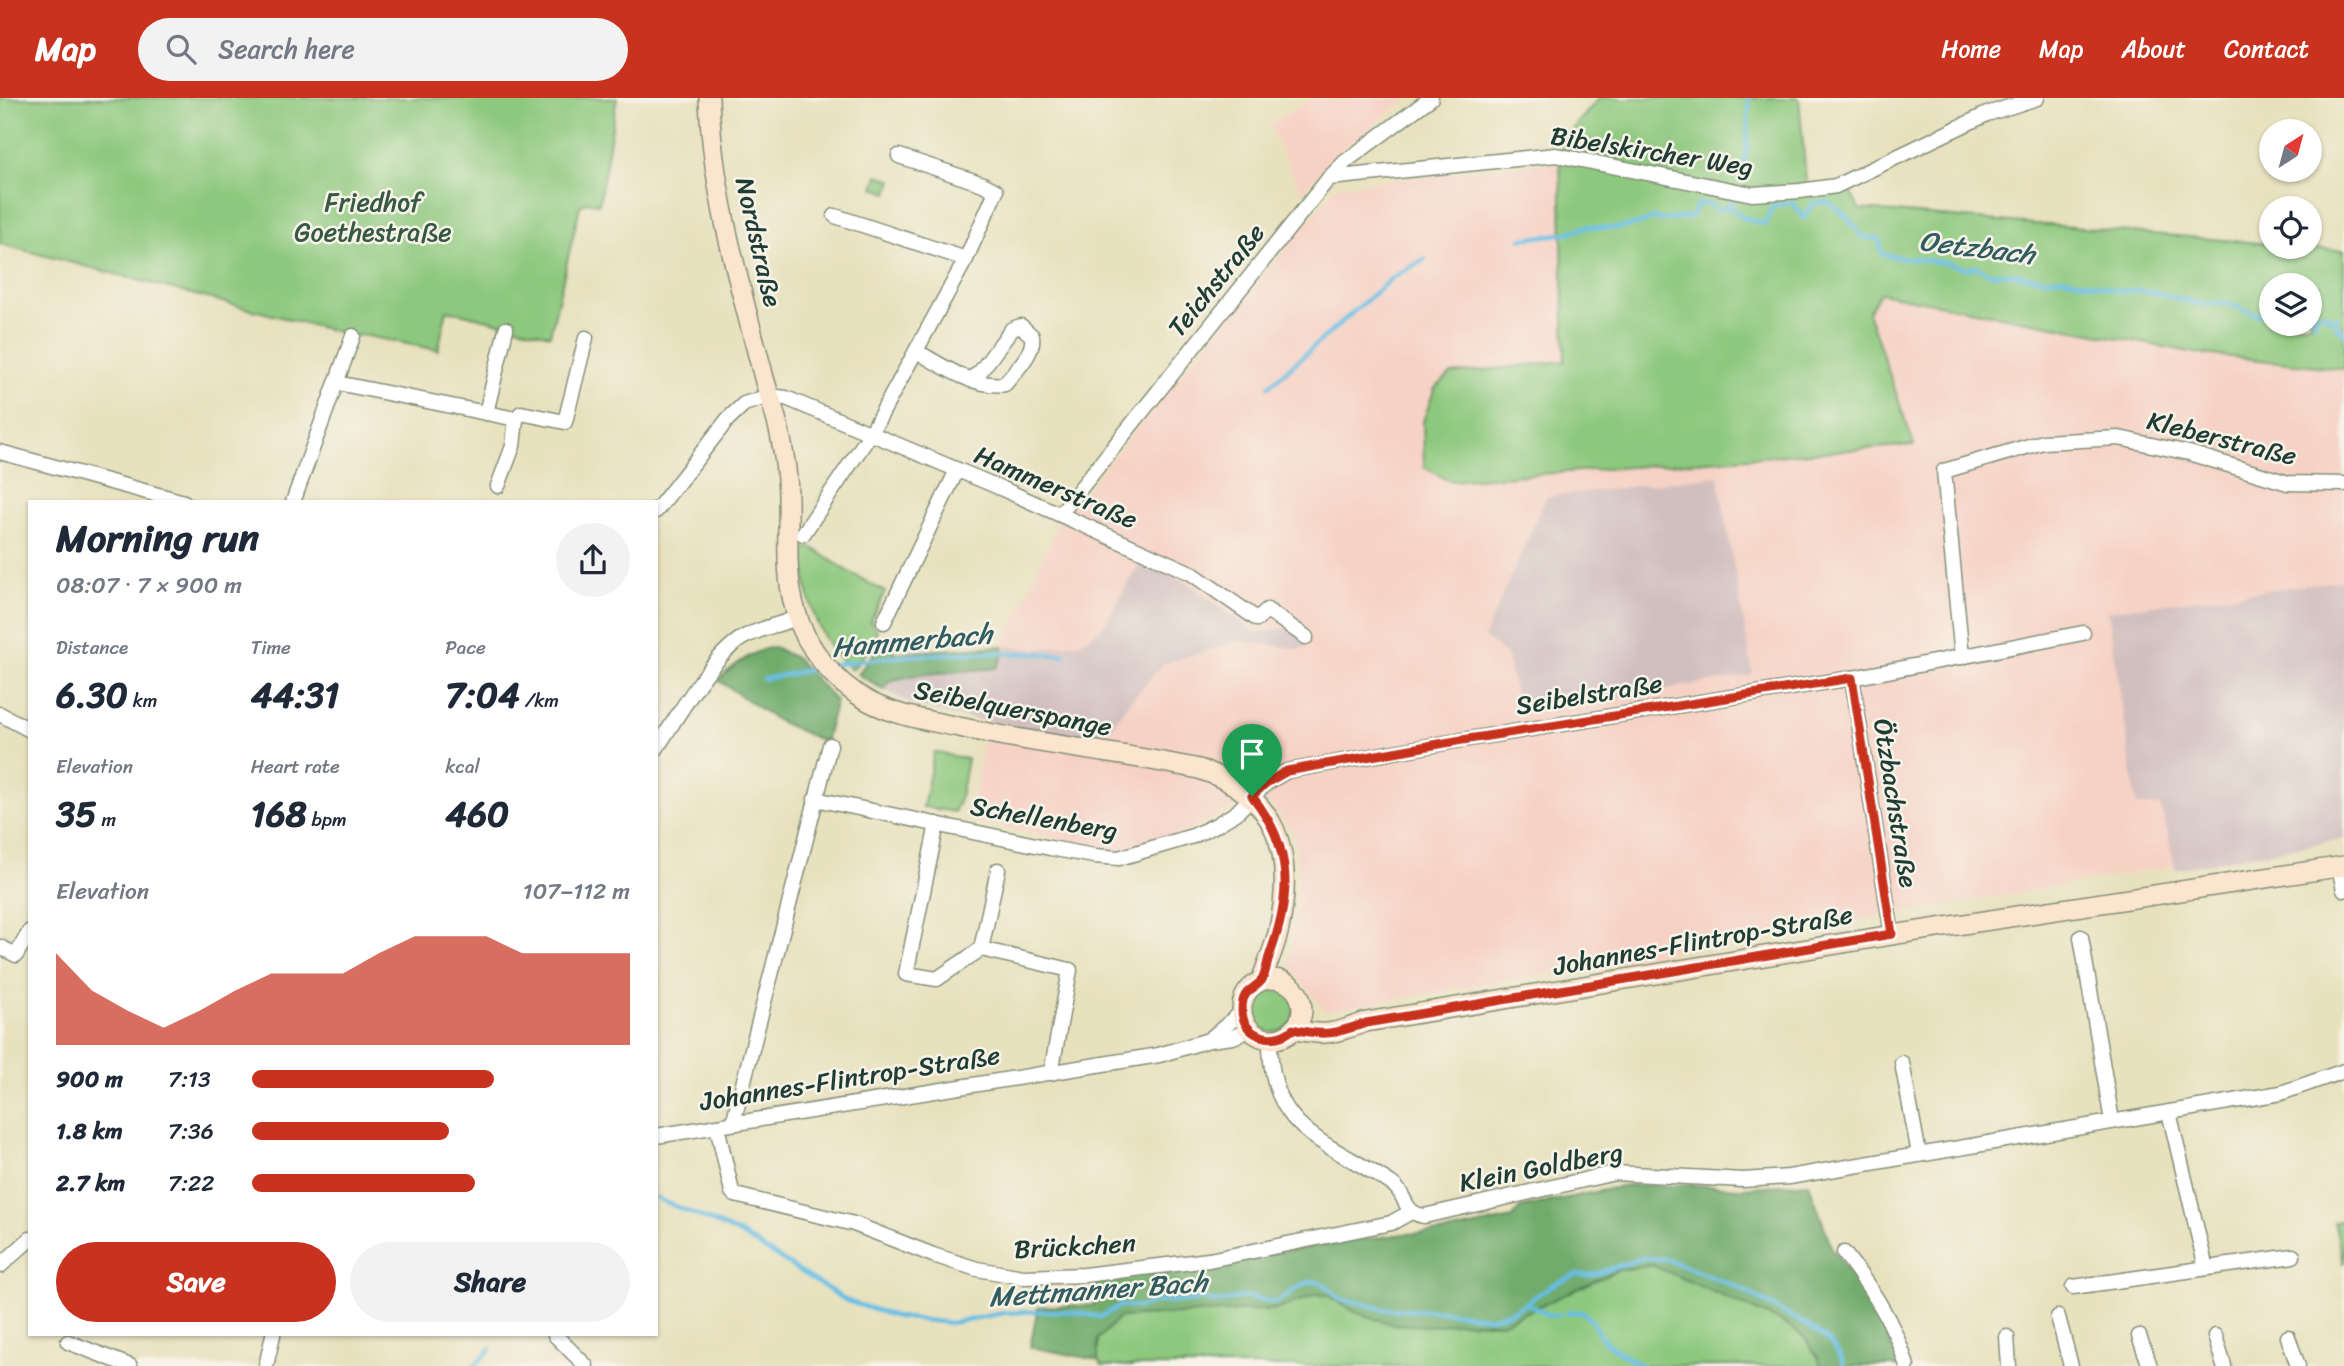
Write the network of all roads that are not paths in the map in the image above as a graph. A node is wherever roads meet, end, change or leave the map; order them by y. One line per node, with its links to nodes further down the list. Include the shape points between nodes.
1 (709, 98): 14 (main road, Nordstraße, via 724,221)
2 (1431, 98): 5 (street, Teichstraße)
3 (2037, 98): 5 (street, Bibelskircher Weg, via 1987,114 1836,186 1800,191 1752,194 1556,155)
4 (899, 156): 7 (street, via 996,191)
5 (1329, 178): 25 (street, Teichstraße)
6 (835, 216): 7 (street)
7 (966, 259): 11 (street)
8 (506, 329): 15 (street)
9 (353, 336): 13 (street)
10 (586, 338): 16 (street, via 565,422 522,414)
11 (916, 351): 12 (street); 17 (street)
12 (970, 380): 12 (street, via 1005,384 1024,361 1032,336 1021,326 1012,329)
13 (337, 383): 15 (street); 23 (street)
14 (769, 396): 17 (street, Hammerstraße, via 802,404); 24 (street, via 744,404 728,419); 27 (main road, Nordstraße, via 787,469 789,578)
15 (486, 413): 16 (street)
16 (516, 419): 21 (street, via 513,446)
17 (871, 433): 19 (street, Hammerstraße); 26 (street)
18 (0, 452): 22 (street)
19 (957, 470): 25 (street, Hammerstraße); 28 (street)
20 (2344, 484): 31 (street, Kleberstraße, via 2288,483 2189,453 2119,438 2043,442 1944,471)
21 (498, 486)
22 (177, 500)
23 (294, 500)
24 (658, 508)
25 (1060, 514): 30 (street, Hammerstraße, via 1191,572 1257,619 1267,610)
26 (803, 534)
27 (797, 618): 36 (street, via 745,636 732,646 712,667); 37 (main road, Seibelquerspange, via 833,674 868,701 978,732 1199,769 1223,777)
28 (884, 622)
29 (2083, 633): 31 (street, Seibelstraße)
30 (1306, 637)
31 (1962, 657): 32 (street, Seibelstraße)
32 (1852, 678): 37 (street, Seibelstraße, via 1287,771); 45 (street, Ötzbachstraße)
33 (0, 714): 34 (street)
34 (28, 729)
35 (830, 745): 38 (street)
36 (658, 746)
37 (1252, 796): 39 (street, Schellenberg, via 1236,813 1199,833 1119,858); 43 (main road, via 1273,828 1283,861 1285,884)
38 (815, 799): 39 (street, Schellenberg); 61 (street)
39 (937, 824): 48 (street, via 906,974 937,979)
40 (2342, 866): 42 (street); 45 (main road, Johannes-Flintrop-Straße)
41 (998, 870): 48 (street)
42 (2344, 890)
43 (1278, 931): 49 (main road); 50 (main road)
44 (28, 934): 47 (street, via 16,955)
45 (1892, 934): 53 (main road, Johannes-Flintrop-Straße)
46 (2081, 937): 60 (street)
47 (0, 947)
48 (981, 949): 58 (street, via 1069,970)
49 (1282, 980): 50 (main road); 51 (main road, via 1299,996)
50 (1261, 981): 52 (main road, Johannes-Flintrop-Straße, via 1245,996)
51 (1302, 1011): 53 (main road, Johannes-Flintrop-Straße, via 1326,1022); 54 (main road)
52 (1246, 1021): 55 (main road); 58 (street, Johannes-Flintrop-Straße, via 1209,1040 1159,1055)
53 (1366, 1023): 54 (main road, Johannes-Flintrop-Straße, via 1331,1034)
54 (1293, 1029): 55 (main road)
55 (1270, 1039): 65 (street, via 1273,1073 1289,1114 1302,1128 1394,1186)
56 (1902, 1063): 64 (street)
57 (2344, 1071): 59 (street, Klein Goldberg, via 2281,1093)
58 (1051, 1073): 61 (street, Johannes-Flintrop-Straße)
59 (2169, 1112): 60 (street, Klein Goldberg); 70 (street)
60 (2112, 1121): 64 (street, Klein Goldberg)
61 (733, 1123): 62 (street, Johannes-Flintrop-Straße)
62 (717, 1126): 63 (street, Johannes-Flintrop-Straße); 65 (street, Brückchen, via 735,1195 854,1224 933,1255 1012,1276 1084,1275 1209,1260 1391,1223)
63 (658, 1136)
64 (1919, 1154): 65 (street, Klein Goldberg, via 1760,1180 1615,1173 1434,1214)
65 (1411, 1212)
66 (28, 1241): 69 (street)
67 (1844, 1253): 83 (street, via 1888,1315)
68 (2293, 1256): 70 (street)
69 (0, 1266)
70 (2206, 1268): 71 (street)
71 (2073, 1287)
72 (2058, 1317): 85 (street)
73 (273, 1336): 81 (street)
74 (556, 1336): 82 (street)
75 (2139, 1336): 86 (street)
76 (2215, 1336): 87 (street)
77 (2007, 1337): 84 (street)
78 (2288, 1337): 88 (street)
79 (68, 1342): 80 (street)
80 (130, 1366)
81 (265, 1366)
82 (586, 1366)
83 (1907, 1366)
84 (2009, 1366)
85 (2071, 1366)
86 (2150, 1366)
87 (2224, 1366)
88 (2298, 1366)

